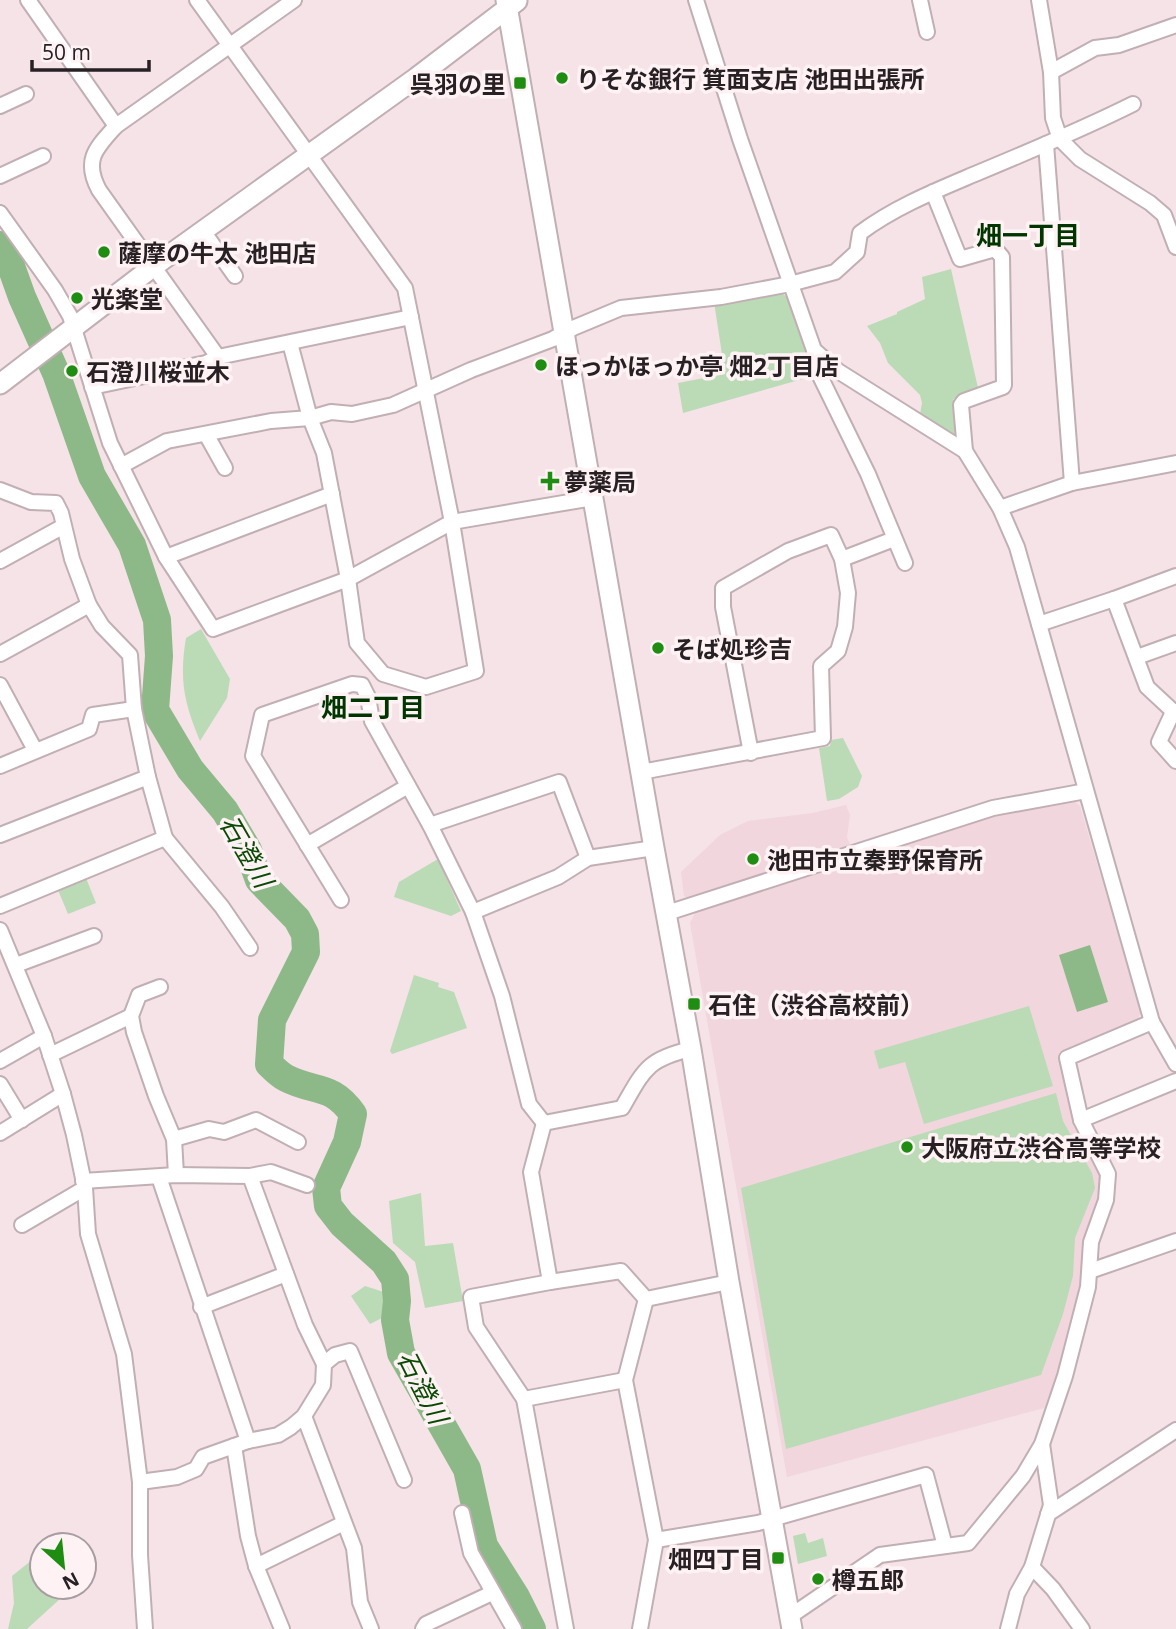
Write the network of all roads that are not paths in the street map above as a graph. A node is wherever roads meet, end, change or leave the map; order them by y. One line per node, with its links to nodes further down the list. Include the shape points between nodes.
1 (27, 0): 15 (street)
2 (197, 0): 10 (street)
3 (294, 0): 10 (street)
4 (696, 0): 26 (street)
5 (920, 0): 9 (street)
6 (1039, 0): 11 (street)
7 (511, 3): 17 (street); 29 (street)
8 (1176, 25): 11 (street, via 1119,45 1095,48)
9 (927, 32)
10 (230, 46): 15 (street); 17 (street)
11 (1051, 72): 16 (street)
12 (26, 94): 14 (street)
13 (1133, 104): 16 (street)
14 (0, 106)
15 (116, 126): 24 (street, via 96,147 92,176)
16 (1053, 141): 20 (street); 23 (street, via 1150,202 1164,215); 42 (street)
17 (309, 155): 22 (street); 27 (street, via 405,288)
18 (43, 156): 19 (street)
19 (0, 176)
20 (933, 192): 26 (street, via 882,216 860,233 857,252 835,272); 38 (street, via 960,259 995,249 1002,257 1004,385 961,405)
21 (0, 213): 28 (street, via 70,316)
22 (203, 231): 24 (street); 25 (street)
23 (1176, 247)
24 (154, 266): 28 (street); 32 (street)
25 (235, 276)
26 (790, 284): 29 (street, via 621,308); 31 (street)
27 (411, 317): 30 (street); 35 (street)
28 (68, 332): 33 (street); 34 (street)
29 (564, 333): 35 (street); 45 (street)
30 (290, 342): 32 (street); 36 (street)
31 (814, 350): 38 (street, via 838,371); 49 (street, via 819,374)
32 (218, 357): 34 (street)
33 (0, 384)
34 (92, 387): 40 (street)
35 (427, 391): 36 (street, via 393,405); 47 (street)
36 (310, 418): 37 (street); 44 (street, via 324,453)
37 (206, 434): 40 (street, via 167,441); 41 (street)
38 (965, 451): 46 (street)
39 (1176, 463): 42 (street)
40 (121, 466): 50 (street)
41 (225, 468)
42 (1072, 483): 46 (street)
43 (0, 491): 48 (street, via 31,502 55,503)
44 (332, 494): 50 (street); 55 (street)
45 (593, 498): 47 (street); 69 (street)
46 (1000, 508): 58 (street, via 1017,547)
47 (452, 522): 55 (street); 55 (street, via 476,671 426,687 383,674 357,643)
48 (62, 527): 52 (street); 57 (street)
49 (894, 539): 51 (street); 53 (street)
50 (166, 557): 55 (street, via 213,629)
51 (842, 559): 66 (street, via 848,593 845,627 838,651 821,666 822,738); 66 (street, via 831,535 788,551 723,588)
52 (0, 561)
53 (905, 563)
54 (1176, 576): 56 (street)
55 (348, 579)
56 (1114, 599): 58 (street); 61 (street)
57 (89, 605): 60 (street); 63 (street, via 130,655)
58 (1038, 624): 72 (street)
59 (1176, 643): 61 (street)
60 (0, 654)
61 (1137, 657): 64 (street, via 1147,687)
62 (0, 685): 65 (street)
63 (134, 709): 65 (street, via 93,715 89,729); 70 (street)
64 (1175, 712): 67 (street, via 1159,742)
65 (35, 750): 68 (street)
66 (751, 753): 69 (street)
67 (1176, 761)
68 (0, 766)
69 (641, 772): 77 (street)
70 (148, 777): 74 (street); 75 (street)
71 (408, 786): 73 (street); 76 (street); 76 (street, via 372,721 362,685 352,684 262,715 253,756)
72 (1086, 791): 82 (street, via 993,808); 89 (street)
73 (429, 825): 78 (street, via 559,782); 81 (street)
74 (0, 835)
75 (165, 838): 80 (street); 85 (street)
76 (307, 845): 79 (street)
77 (654, 848): 78 (street); 82 (street)
78 (588, 858): 81 (street, via 558,877)
79 (341, 900)
80 (0, 905)
81 (473, 912): 100 (street, via 502,996 529,1104)
82 (667, 913): 91 (street)
83 (0, 930): 86 (street)
84 (94, 936): 86 (street)
85 (250, 947)
86 (16, 965): 90 (street)
87 (160, 987): 88 (street, via 139,995)
88 (131, 1016): 92 (street); 102 (street)
89 (1152, 1022): 94 (street); 98 (street, via 1067,1058)
90 (44, 1036): 92 (street); 93 (street)
91 (691, 1049): 100 (street, via 668,1054 646,1067 622,1108); 114 (street)
92 (50, 1055): 97 (street)
93 (0, 1061)
94 (1176, 1063)
95 (1176, 1081): 98 (street)
96 (0, 1084): 99 (street)
97 (62, 1094): 99 (street); 107 (street)
98 (1081, 1119): 111 (street, via 1108,1174 1106,1200 1091,1242)
99 (22, 1120): 101 (street)
100 (544, 1124): 113 (street, via 531,1172)
101 (0, 1133)
102 (174, 1139): 103 (street, via 209,1129 224,1132 256,1120); 104 (street)
103 (298, 1142)
104 (176, 1175): 105 (street); 106 (street)
105 (250, 1176): 108 (street, via 271,1172); 112 (street)
106 (159, 1177): 107 (street); 116 (street)
107 (84, 1185): 109 (street); 125 (street, via 88,1234 124,1354)
108 (307, 1185)
109 (22, 1225)
110 (1176, 1241): 111 (street)
111 (1090, 1271): 123 (street, via 1065,1376)
112 (286, 1274): 116 (street); 117 (street)
113 (550, 1282): 115 (street, via 621,1271); 119 (street, via 471,1297 476,1327)
114 (729, 1283): 115 (street); 128 (street)
115 (646, 1299): 118 (street)
116 (201, 1307): 122 (street)
117 (324, 1364): 120 (street, via 323,1385); 124 (street, via 350,1351)
118 (625, 1380): 119 (street); 130 (street)
119 (524, 1399): 141 (street)
120 (304, 1416): 122 (street, via 278,1436); 129 (street)
121 (1176, 1430): 127 (street)
122 (241, 1443): 125 (street, via 203,1457 197,1469 177,1477); 132 (street, via 248,1536)
123 (1041, 1444): 127 (street, via 1051,1505); 131 (street, via 1023,1476 968,1543)
124 (404, 1480)
125 (139, 1482): 136 (street)
126 (462, 1513): 134 (street, via 471,1553)
127 (1048, 1514): 133 (street)
128 (772, 1518): 130 (street); 131 (street, via 926,1475); 135 (street)
129 (344, 1523): 132 (street); 138 (street, via 354,1548 360,1602)
130 (656, 1540): 142 (street)
131 (945, 1546): 135 (street, via 880,1555)
132 (256, 1566): 137 (street)
133 (1032, 1567): 143 (street, via 1017,1594); 144 (street)
134 (492, 1593): 139 (street); 140 (street)
135 (790, 1623)
136 (145, 1629)
137 (282, 1629)
138 (371, 1629)
139 (423, 1629)
140 (514, 1629)
141 (565, 1629)
142 (640, 1629)
143 (1008, 1629)
144 (1082, 1629)

